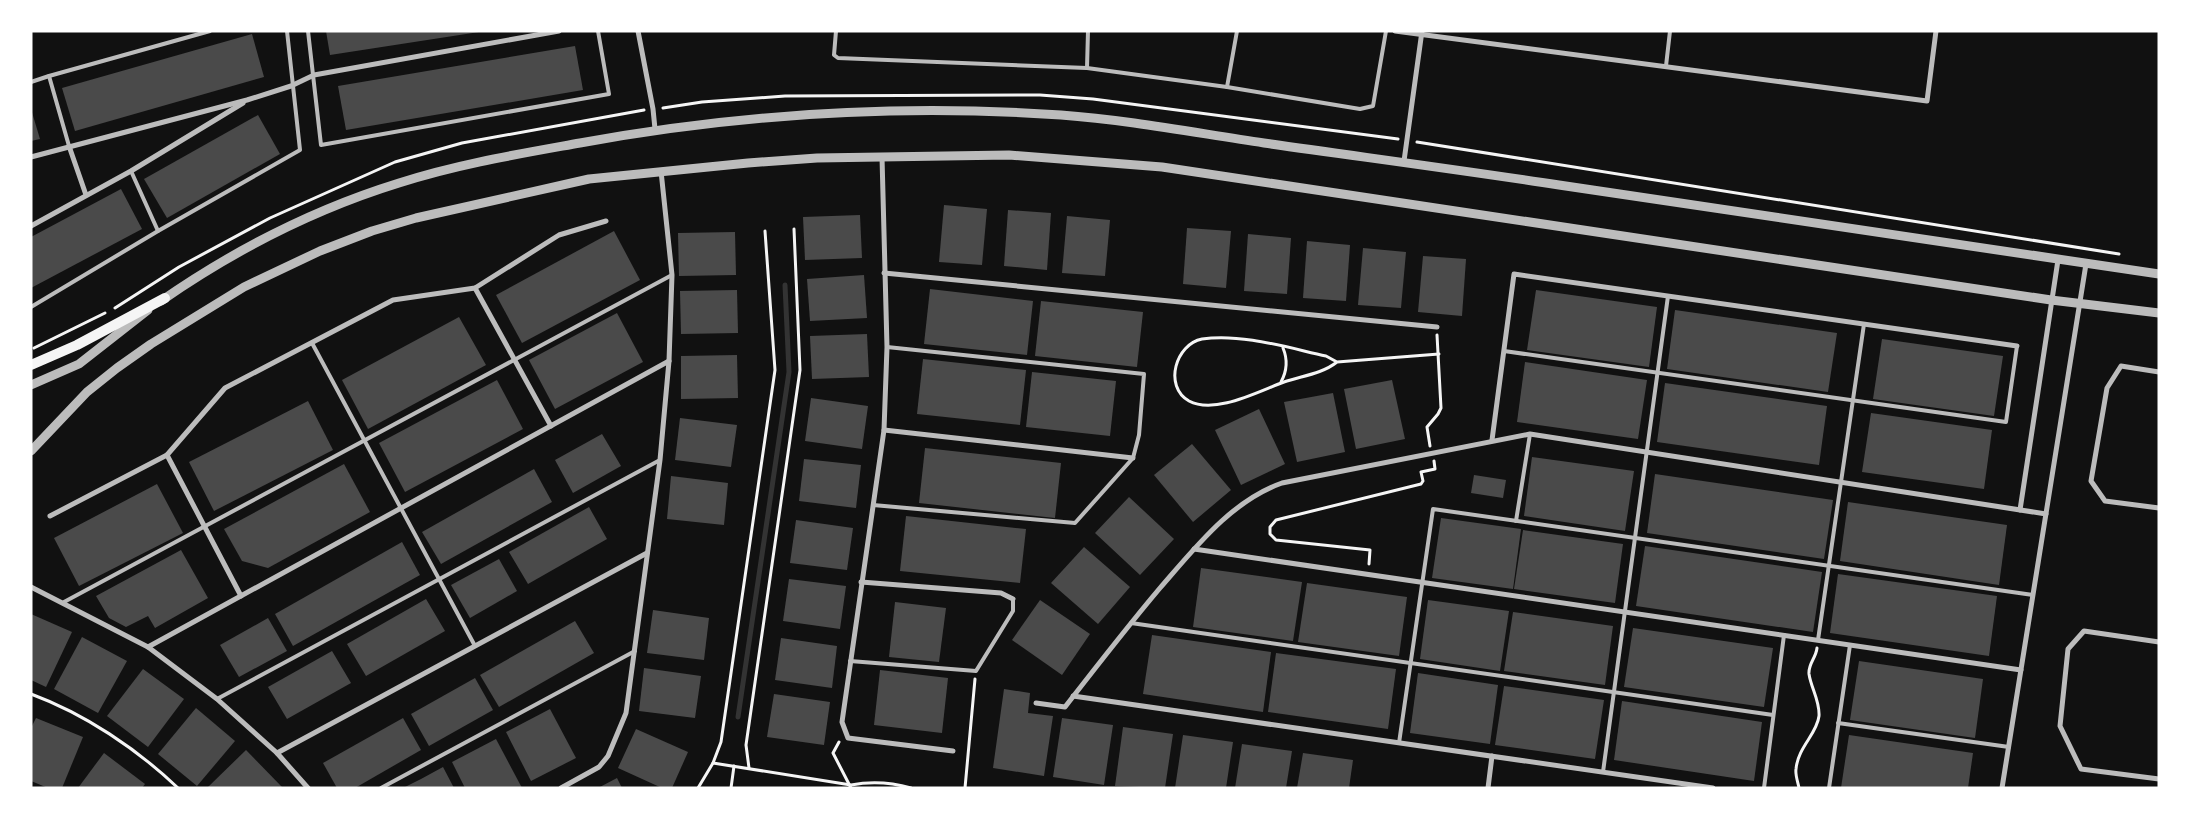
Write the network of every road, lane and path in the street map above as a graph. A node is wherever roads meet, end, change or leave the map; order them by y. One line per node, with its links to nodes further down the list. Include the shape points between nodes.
1 (210, 31): 19 (lane)
2 (287, 31): 21 (lane)
3 (308, 31): 18 (lane)
4 (559, 31): 14 (street)
5 (598, 31): 18 (lane, via 609,94 321,146)
6 (638, 31): 24 (street)
7 (836, 31): 17 (lane, via 834,55 838,58)
8 (1088, 31): 17 (lane)
9 (1237, 31): 22 (lane)
10 (1386, 31): 22 (lane, via 1373,106 1368,108)
11 (1395, 31): 15 (street)
12 (1670, 31): 16 (lane)
13 (1936, 31): 16 (street, via 1927,101)
14 (541, 33): 18 (street)
15 (1422, 33): 16 (street); 28 (street)
16 (1666, 66)
17 (1087, 68): 22 (lane)
18 (314, 75): 21 (street)
19 (50, 76): 20 (lane); 25 (lane)
20 (31, 82)
21 (291, 86): 23 (street); 35 (lane, via 300,150)
22 (1227, 87)
23 (247, 100): 25 (street); 30 (street)
24 (655, 129): 28 (street, via 765,117 904,111 1061,115); 44 (street, via 521,153 397,183 305,219 221,262)
25 (69, 146): 26 (street); 31 (street)
26 (31, 157)
27 (882, 157): 29 (street, via 817,158); 39 (street); 45 (street, via 1009,155 1162,167)
28 (1404, 161): 37 (street)
29 (661, 170): 41 (street); 71 (street, via 589,179 416,218 312,254 206,308 116,368 87,392)
30 (130, 171): 31 (street); 35 (lane)
31 (86, 195): 33 (street)
32 (606, 221): 42 (street, via 559,235)
33 (31, 226)
34 (794, 229): 127 (path, via 800,370 746,745)
35 (158, 231): 47 (lane)
36 (765, 231): 125 (path, via 775,370 721,742)
37 (2058, 260): 38 (street); 45 (street)
38 (2086, 264): 40 (street); 46 (street)
39 (884, 273): 50 (street); 53 (street)
40 (2159, 274)
41 (672, 275): 57 (lane); 58 (street)
42 (475, 288): 51 (street, via 393,300); 57 (street)
43 (1668, 296): 49 (street); 55 (street, via 1514,274); 62 (lane)
44 (164, 298): 60 (main road, via 77,345); 64 (street, via 79,364)
45 (2051, 300): 46 (street); 81 (street)
46 (2081, 305): 48 (street); 82 (street)
47 (31, 306)
48 (2159, 314)
49 (1864, 324): 52 (street); 65 (lane)
50 (1436, 327): 56 (path)
51 (312, 343): 70 (lane); 74 (street, via 225,388)
52 (2017, 346): 65 (lane, via 2006,422)
53 (887, 347): 67 (street); 75 (lane, via 1144,374 1139,436)
54 (1283, 347): 59 (path, via 1326,356); 63 (path, via 1286,372); 63 (path, via 1252,340 1204,339 1189,344 1177,360 1175,371 1180,391 1195,404 1236,401)
55 (1504, 351): 62 (lane); 69 (street)
56 (1439, 354): 59 (path); 72 (path, via 1441,408 1426,427)
57 (514, 360): 66 (street); 70 (lane)
58 (669, 361): 66 (street); 76 (street)
59 (1336, 362): 63 (path, via 1329,368)
60 (31, 365)
61 (2159, 372): 80 (street, via 2121,366 2107,388 2091,481 2105,501)
62 (1657, 373): 65 (lane); 73 (lane)
63 (1281, 383)
64 (31, 385)
65 (1853, 401): 77 (lane)
66 (551, 426): 79 (street)
67 (884, 430): 75 (street); 78 (street)
68 (1530, 434): 69 (street); 73 (street); 84 (lane)
69 (1492, 440): 72 (street)
70 (364, 441): 79 (lane); 85 (lane)
71 (31, 451)
72 (1431, 452): 87 (street, via 1268,488 1241,504); 90 (path, via 1435,469 1421,472 1421,484 1276,520 1272,524 1270,534 1276,540 1370,550)
73 (1646, 452): 77 (street); 86 (lane)
74 (167, 455): 83 (street); 85 (street)
75 (1133, 458): 78 (lane, via 1075,524)
76 (660, 460): 88 (street); 91 (lane)
77 (1842, 482): 81 (street); 89 (lane)
78 (873, 505): 92 (street)
79 (401, 508): 91 (lane); 95 (street)
80 (2159, 508)
81 (2020, 510): 82 (street)
82 (2046, 514): 96 (street)
83 (50, 516)
84 (1516, 521): 86 (lane); 93 (lane, via 1433,508)
85 (204, 526): 95 (street); 98 (lane)
86 (1635, 538): 89 (lane); 99 (lane)
87 (1194, 548): 90 (street); 100 (street)
88 (647, 553): 105 (street); 107 (street)
89 (1829, 566): 96 (lane); 102 (lane)
90 (1368, 574): 93 (street)
91 (439, 579): 105 (lane); 115 (lane)
92 (861, 582): 97 (street, via 1001,593); 108 (street)
93 (1421, 582): 99 (street); 109 (lane)
94 (31, 587): 98 (street)
95 (241, 596): 106 (street)
96 (2033, 596): 110 (street)
97 (1013, 599): 111 (lane, via 1013,611)
98 (64, 602): 106 (street)
99 (1625, 612): 101 (street); 112 (lane)
100 (1131, 623): 109 (lane); 114 (street)
101 (1784, 636): 102 (street); 117 (lane)
102 (1818, 640): 104 (street); 142 (path, via 1809,670 1819,715 1798,760)
103 (2159, 642): 129 (street, via 2084,631 2068,649 2060,726 2081,769)
104 (1850, 645): 110 (street); 118 (lane)
105 (475, 646): 123 (street)
106 (148, 647): 115 (street)
107 (635, 651): 133 (lane); 134 (street, via 626,713 608,756 598,767)
108 (850, 661): 111 (lane); 119 (street, via 842,722)
109 (1411, 663): 112 (lane); 120 (lane)
110 (2021, 670): 121 (street)
111 (976, 671): 138 (path)
112 (1613, 692): 117 (lane); 128 (lane)
113 (31, 694): 131 (path, via 66,709 115,739 149,762)
114 (1073, 696): 116 (street, via 1065,707); 120 (street)
115 (217, 699): 123 (street)
116 (1036, 703)
117 (1773, 715): 141 (lane)
118 (1838, 724): 121 (lane); 143 (lane)
119 (848, 738): 122 (street); 130 (path, via 838,743 833,753)
120 (1398, 743): 124 (street)
121 (2009, 747): 144 (street)
122 (953, 751)
123 (278, 753): 132 (street)
124 (1492, 756): 128 (street); 139 (street)
125 (713, 763): 126 (path); 135 (path)
126 (734, 766): 127 (path); 136 (path)
127 (749, 768): 130 (path)
128 (1602, 772): 140 (street)
129 (2159, 779)
130 (851, 786): 137 (path, via 888,782)
131 (178, 788)
132 (308, 788)
133 (381, 788)
134 (561, 788)
135 (698, 788)
136 (731, 788)
137 (911, 788)
138 (966, 788)
139 (1488, 788)
140 (1713, 788)
141 (1764, 788)
142 (1799, 788)
143 (1829, 788)
144 (2002, 788)

